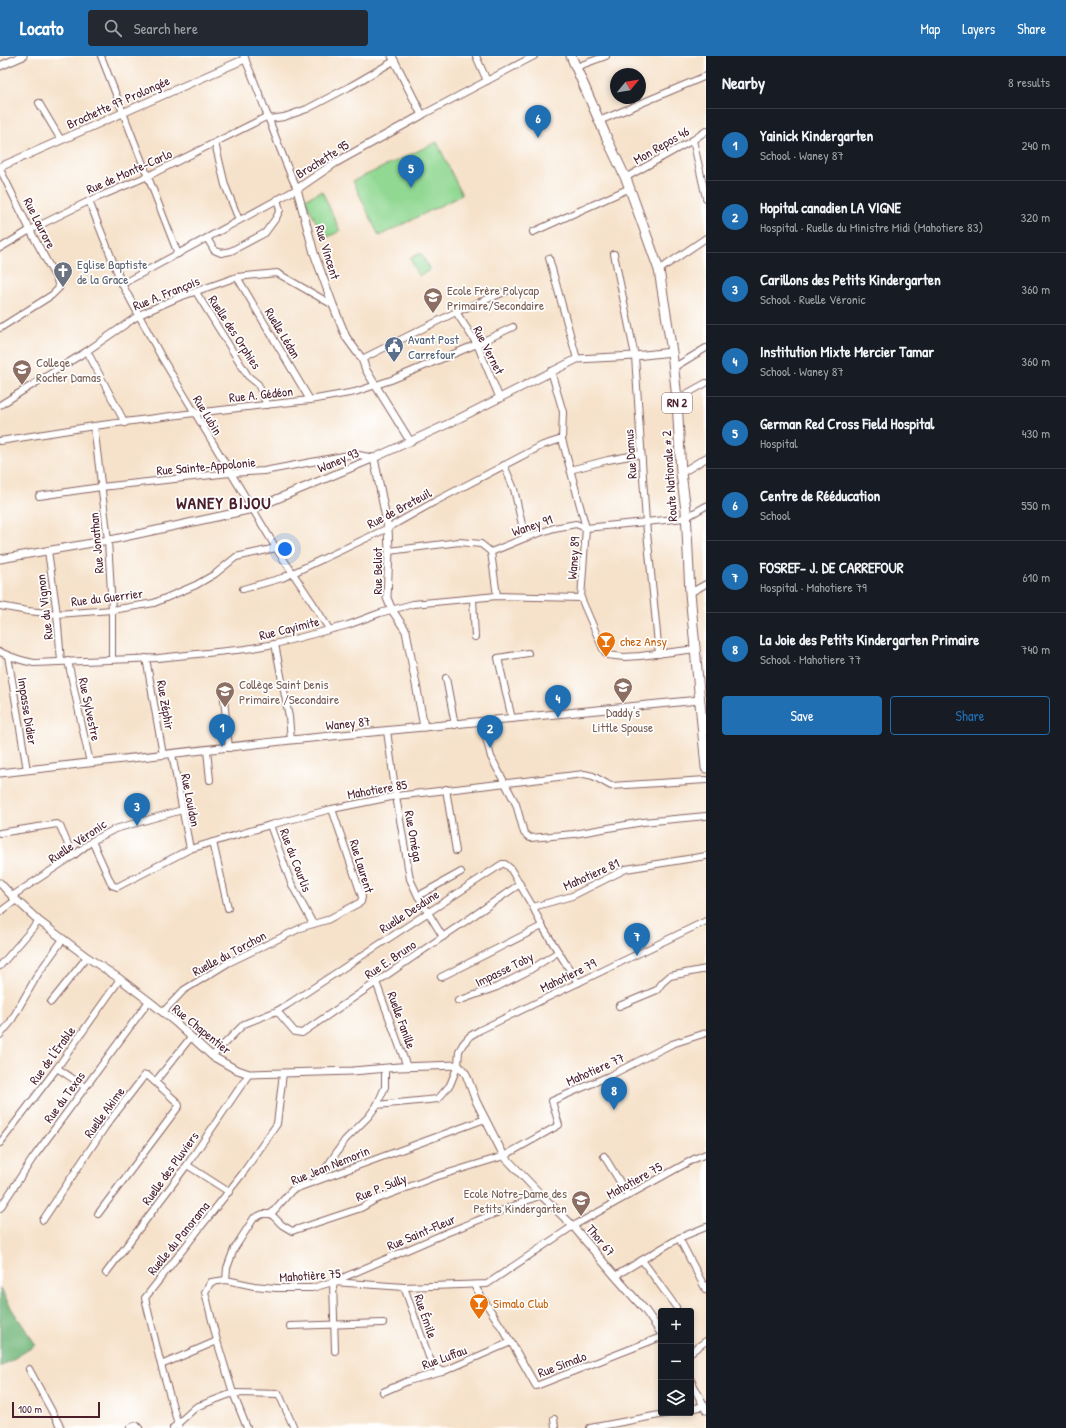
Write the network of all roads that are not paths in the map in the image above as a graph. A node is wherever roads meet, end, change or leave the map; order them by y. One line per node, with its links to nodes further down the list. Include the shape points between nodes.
1 (23, 56): 9 (street)
2 (101, 56): 15 (street)
3 (476, 56): 13 (street)
4 (534, 56): 13 (street, Brochette 95)
5 (572, 56): 11 (main road, Route Nationale # 2 / RN 2)
6 (606, 56): 11 (street)
7 (245, 58): 15 (street, Brochette 97 Prolongée); 17 (street, Rue Vincent)
8 (393, 58): 16 (street); 17 (street, Rue de Monte-Carlo, via 349,87 307,109 284,118)
9 (9, 59): 10 (street)
10 (0, 66)
11 (576, 67): 18 (main road, Route Nationale # 2 / RN 2)
12 (706, 76): 18 (street)
13 (487, 81): 16 (street, Brochette 95)
14 (39, 103): 20 (street)
15 (123, 113): 20 (street, Brochette 97 Prolongée); 24 (street)
16 (422, 115): 26 (street, Brochette 95, via 335,163)
17 (269, 117): 22 (street, Rue de Monte-Carlo); 26 (street, Rue Vincent)
18 (600, 121): 25 (main road, Route Nationale # 2 / RN 2)
19 (706, 131): 21 (street, Mon Repos 46)
20 (61, 140): 23 (street, Brochette 97 Prolongée)
21 (692, 140): 25 (street, Mon Repos 46); 28 (street)
22 (215, 142): 24 (street, Rue de Monte-Carlo); 31 (street, via 225,185)
23 (0, 168): 32 (street, Rue Laurore)
24 (148, 176): 30 (street, Rue de Monte-Carlo); 37 (street)
25 (626, 178): 27 (main road, Route Nationale # 2 / RN 2)
26 (297, 188): 29 (street, Brochette 95); 45 (street, Rue Vincent, via 314,253)
27 (630, 188): 33 (street); 40 (main road, Route Nationale # 2 / RN 2)
28 (706, 198)
29 (277, 199): 31 (street, Brochette 95); 34 (street, via 280,210 265,233 231,251 221,253 214,250)
30 (89, 201): 32 (street, Rue de Monte-Carlo); 42 (street, Rue Lubin)
31 (239, 220): 34 (street, Brochette 95)
32 (30, 230): 36 (street, Rue de Monte-Carlo); 49 (street, Rue Laurore, via 59,288)
33 (534, 232)
34 (207, 238): 37 (street, Brochette 95)
35 (706, 238): 40 (street)
36 (0, 248)
37 (178, 254): 42 (street, Brochette 95)
38 (614, 254): 54 (street, Rue Damus)
39 (550, 258): 56 (street)
40 (659, 270): 53 (main road, Route Nationale # 2 / RN 2)
41 (237, 277): 44 (street, Rue A. François); 45 (street, Rue A. François, via 277,274); 63 (street, Ruelle Lédan)
42 (122, 284): 47 (street, Rue Lubin)
43 (507, 291): 46 (street)
44 (196, 292): 47 (street, Rue A. François); 65 (street, Ruelle des Orphies, via 248,376 258,384)
45 (333, 305): 55 (street, Rue Vincent, via 346,337)
46 (456, 312): 50 (street, Rue Vernet); 55 (street)
47 (139, 315): 52 (street, Rue A. François); 66 (street, Rue Lubin)
48 (513, 327): 50 (street, Rue A. Gédéon)
49 (0, 328)
50 (477, 344): 60 (street, Rue A. Gédéon); 61 (street, Rue Vernet)
51 (706, 348): 57 (street)
52 (87, 351): 64 (street, Rue A. François); 67 (street)
53 (672, 352): 54 (street, Waney 93); 57 (main road, Route Nationale # 2 / RN 2)
54 (635, 356): 56 (street, Waney 93); 72 (street, Rue Damus)
55 (362, 359): 60 (street, Rue Vincent)
56 (577, 359): 58 (street, Waney 93)
57 (674, 368): 62 (main road, Route Nationale # 2 / RN 2)
58 (551, 371): 61 (street, Waney 93); 69 (street, Waney 89, via 563,412)
59 (706, 383): 62 (street)
60 (376, 386): 63 (street, Rue A. Gédéon); 71 (street, Rue Vincent)
61 (500, 399): 71 (street, Waney 93)
62 (677, 399): 78 (main road, Route Nationale # 2 / RN 2)
63 (310, 400): 65 (street, Rue A. Gédéon)
64 (0, 405)
65 (267, 405): 66 (street, Rue A. Gédéon)
66 (194, 413): 67 (street, Rue A. Gédéon); 77 (street, Rue Lubin)
67 (125, 422): 68 (street, Rue A. Gédéon)
68 (94, 426): 70 (street, Rue A. Gédéon); 79 (street, Rue Jonathan)
69 (562, 439): 75 (street, Rue de Breteuil, via 543,445); 76 (street, Waney 89)
70 (0, 441)
71 (410, 441): 73 (street, Waney 93)
72 (641, 454): 76 (street); 84 (street, Rue Damus)
73 (374, 458): 77 (street, Rue Sainte-Appolonie, via 354,454 264,471); 82 (street, Waney 93); 85 (street, Rue Beliot)
74 (706, 458): 78 (street)
75 (504, 465): 85 (street, Rue de Breteuil); 87 (street, via 514,489)
76 (570, 470): 86 (street, Waney 89)
77 (230, 473): 79 (street, Rue Sainte-Appolonie); 82 (street, Rue Lubin)
78 (681, 473): 83 (main road, Route Nationale # 2 / RN 2)
79 (101, 487): 80 (street, Rue Sainte-Appolonie); 88 (street, Rue Jonathan)
80 (39, 496)
81 (706, 506): 83 (street)
82 (253, 509): 88 (street, Waney 93); 89 (street, Rue Lubin)
83 (685, 518): 84 (street, Waney 91); 97 (main road, Route Nationale # 2 / RN 2)
84 (646, 522): 86 (street, Waney 91); 111 (street, Rue Damus)
85 (388, 528): 91 (street, Rue Beliot); 94 (street, Rue de Breteuil)
86 (586, 528): 87 (street, Waney 91, via 576,524); 99 (street, Waney 89)
87 (525, 538): 92 (street, Waney 91)
88 (108, 540): 90 (street, Waney 93); 102 (street, Rue Jonathan)
89 (276, 548): 94 (street, Rue Lubin); 102 (street, Rue du Guerrier, via 236,557 196,585 154,603)
90 (48, 551): 93 (street, Waney 93); 104 (street, Rue du Vignon)
91 (389, 551): 92 (street, via 459,542 481,544); 103 (street, Rue Beliot, via 388,598)
92 (491, 552): 98 (street)
93 (0, 559)
94 (292, 573): 96 (street, Rue de Breteuil); 105 (street, Rue Lubin)
95 (706, 584): 97 (street)
96 (243, 589)
97 (690, 593): 108 (main road, Route Nationale # 2 / RN 2)
98 (497, 596): 99 (street, Rue Cayimite); 100 (street, Rue Cayimite)
99 (581, 598): 111 (street, Waney 89, via 607,655 624,657)
100 (473, 599): 103 (street, Rue Cayimite, via 413,604); 106 (street)
101 (0, 606): 104 (street, Rue du Guerrier)
102 (112, 610): 104 (street, Rue du Guerrier); 114 (street, Rue Jonathan)
103 (392, 610): 105 (street, Rue Cayimite); 124 (street, Rue Beliot, via 406,631)
104 (57, 614): 115 (street, Rue du Vignon)
105 (328, 629): 107 (street, Rue Cayimite)
106 (475, 637)
107 (275, 644): 113 (street, Rue Cayimite); 126 (street)
108 (696, 648): 111 (street, Waney 89); 118 (main road, Route Nationale # 2 / RN 2)
109 (0, 652): 112 (street, Rue Cayimite)
110 (528, 652): 121 (street, via 498,658)
111 (660, 654)
112 (8, 656): 115 (street, Rue Cayimite, via 34,663); 133 (street, Impasse Didier)
113 (146, 658): 114 (street, Rue Cayimite); 130 (street, Rue Zéphir)
114 (112, 659): 116 (street, Rue Cayimite)
115 (61, 661): 116 (street, Rue Cayimite)
116 (68, 661): 131 (street, Rue Sylvestre)
117 (446, 678): 123 (street)
118 (702, 682): 120 (main road, Route Nationale # 2 / RN 2)
119 (223, 689): 127 (street)
120 (699, 700): 121 (street, Waney 87); 132 (main road, Route Nationale # 2 / RN 2)
121 (512, 719): 122 (street, Waney 87)
122 (482, 722): 123 (street, Waney 87); 137 (street, via 491,757)
123 (455, 725): 124 (street, Waney 87)
124 (424, 727): 125 (street, Waney 87)
125 (386, 731): 126 (street, Waney 87); 139 (street, Rue Oméga)
126 (291, 740): 127 (street, Waney 87)
127 (229, 748): 128 (street, Waney 87)
128 (207, 750): 129 (street, Waney 87); 135 (street)
129 (172, 754): 130 (street, Waney 87); 141 (street, Rue Louidon)
130 (163, 755): 131 (street, Waney 87)
131 (90, 763): 133 (street, Waney 87)
132 (706, 768)
133 (27, 770): 134 (street, Waney 87)
134 (0, 773)
135 (210, 780)
136 (706, 780): 137 (street, Mahotiere 85, via 611,786 584,774)
137 (505, 784): 138 (street, Mahotiere 85); 142 (street, via 519,810 524,833 530,838)
138 (446, 789): 139 (street, Mahotiere 85); 148 (street)
139 (396, 796): 140 (street, Mahotiere 85); 154 (street, Rue Oméga, via 410,879)
140 (332, 809): 143 (street, Mahotiere 85); 162 (street, Rue Laurent, via 362,900 327,920)
141 (182, 810): 145 (street, Ruelle Véronic, via 115,829); 147 (street, Rue Louidon)
142 (706, 816)
143 (270, 825): 146 (street, Mahotiere 85); 162 (street, Rue du Courlis, via 291,884)
144 (0, 832): 149 (street, via 57,824)
145 (92, 841): 147 (street, Mahotiere 85, via 112,885 117,887); 149 (street, Ruelle Véronic)
146 (212, 842): 147 (street, Mahotiere 85); 157 (street)
147 (190, 849)
148 (456, 851)
149 (73, 856): 155 (street, Ruelle Véronic)
150 (706, 856): 156 (street, Mahotiere 81, via 626,869 572,896)
151 (461, 872): 154 (street)
152 (0, 883): 155 (street, Rue Chapentier)
153 (520, 884): 156 (street, Ruelle Desdune); 159 (street, Ruelle Desdune, via 510,868 502,864); 164 (street, Rue E. Bruno)
154 (418, 896): 159 (street, Rue Oméga)
155 (14, 898): 158 (street, Ruelle Véronic); 160 (street, Rue Chapentier)
156 (533, 907): 163 (street, Ruelle Desdune)
157 (228, 908)
158 (0, 912)
159 (428, 912): 164 (street, Rue Oméga); 178 (street, Ruelle Desdune)
160 (39, 921): 165 (street, Rue Chapentier); 168 (street)
161 (706, 921): 173 (street, Mahotiere 79)
162 (313, 924): 179 (street, Ruelle du Torchon, via 228,963 184,990)
163 (542, 926): 166 (street, Ruelle Desdune); 170 (street)
164 (443, 937): 172 (street, Rue E. Bruno)
165 (64, 939): 167 (street, Rue Chapentier); 181 (street, via 38,974 10,1023)
166 (558, 952): 173 (street, Ruelle Desdune); 175 (street, Impasse Toby, via 497,987)
167 (87, 957): 171 (street, Rue Chapentier); 176 (street)
168 (0, 966)
169 (706, 969): 177 (street, via 670,976 657,990)
170 (441, 978)
171 (120, 979): 174 (street, Rue Chapentier); 186 (street, Rue de l'Erable)
172 (376, 982): 178 (street, Rue E. Bruno, via 302,1033 295,1032); 185 (street, Ruelle Fanille)
173 (578, 983): 184 (street, Mahotiere 79, via 470,1036 459,1051)
174 (149, 1001): 179 (street, Rue Chapentier); 191 (street, Rue du Texas)
175 (458, 1001)
176 (51, 1002)
177 (619, 1006)
178 (277, 1011): 183 (street, Ruelle Desdune, via 244,1024)
179 (163, 1012): 182 (street, Rue Chapentier)
180 (706, 1033): 196 (street, Mahotiere 77, via 672,1044 552,1101 558,1125)
181 (0, 1035)
182 (191, 1037): 183 (street, Rue Chapentier); 190 (street)
183 (212, 1056): 188 (street, Rue Chapentier)
184 (458, 1065): 185 (street, Rue Chapentier); 192 (street, Mahotiere 79, via 450,1085 438,1099); 193 (street, Thor 67, via 466,1074)
185 (407, 1067): 187 (street, Rue Chapentier)
186 (57, 1068): 191 (street); 194 (street, Rue de l'Erable)
187 (385, 1068): 189 (street, Rue Chapentier); 192 (street, via 384,1086)
188 (249, 1074): 189 (street, Rue Chapentier); 198 (street, Ruelle des Pluviers)
189 (283, 1074): 200 (street, Ruelle du Panorama, via 277,1124)
190 (155, 1082): 204 (street, via 179,1106); 206 (street, Ruelle Akime, via 145,1075 105,1128)
191 (84, 1087): 203 (street, Rue du Texas)
192 (377, 1105): 199 (street, via 345,1140)
193 (485, 1119): 196 (street, Thor 67); 199 (street, Rue Jean Nemorin)
194 (0, 1143)
195 (706, 1154): 202 (street, Mahotiere 75)
196 (504, 1156): 201 (street, Thor 67); 205 (street, Rue P. Sully, via 432,1178 361,1208 292,1231)
197 (604, 1156): 202 (street)
198 (187, 1165): 200 (street); 211 (street, Ruelle des Pluviers)
199 (318, 1180): 205 (street, Rue Jean Nemorin, via 292,1190)
200 (229, 1192): 229 (street, Ruelle du Panorama, via 145,1298)
201 (541, 1195): 207 (street, Thor 67); 214 (street, Rue Saint-Fleur, via 446,1232)
202 (628, 1195): 207 (street, Mahotiere 75)
203 (0, 1208)
204 (98, 1214)
205 (271, 1214): 213 (street, via 254,1218 234,1249 227,1268)
206 (43, 1220)
207 (573, 1226): 212 (street, Thor 67); 215 (street, Mahotière 75, via 487,1284)
208 (706, 1227): 209 (street)
209 (679, 1238): 210 (street); 217 (street)
210 (642, 1260): 212 (street); 218 (street)
211 (106, 1273)
212 (615, 1276): 222 (street, Thor 67)
213 (226, 1280): 214 (street, Mahotière 75, via 276,1288 312,1288); 224 (street, via 211,1282 205,1292)
214 (333, 1282): 216 (street, Mahotière 75); 220 (street)
215 (474, 1285): 216 (street, Mahotière 75); 226 (street, Rue Simalo)
216 (404, 1287): 231 (street, Rue Émile, via 429,1357 434,1366)
217 (706, 1290)
218 (676, 1307)
219 (383, 1322): 220 (street)
220 (334, 1324): 221 (street); 228 (street)
221 (290, 1326)
222 (658, 1329)
223 (658, 1338): 226 (street, Rue Simalo, via 536,1386)
224 (217, 1341): 229 (street); 234 (street)
225 (706, 1341): 227 (street)
226 (512, 1342): 231 (street, Rue Luffau)
227 (694, 1350)
228 (335, 1351)
229 (161, 1365): 239 (street, Ruelle du Panorama)
230 (29, 1369): 240 (street)
231 (442, 1372): 233 (street, Rue Luffau, via 408,1381)
232 (694, 1387): 235 (street)
233 (384, 1392)
234 (233, 1393): 239 (street, via 196,1407); 244 (street); 245 (street, via 280,1394)
235 (705, 1408): 236 (street)
236 (694, 1409)
237 (658, 1415): 247 (street)
238 (554, 1419): 246 (street)
239 (178, 1425): 243 (street)
240 (61, 1428)
241 (130, 1428): 242 (street, via 136,1425)
242 (139, 1428)
243 (173, 1428)
244 (247, 1428)
245 (294, 1428)
246 (555, 1428)
247 (590, 1428)

